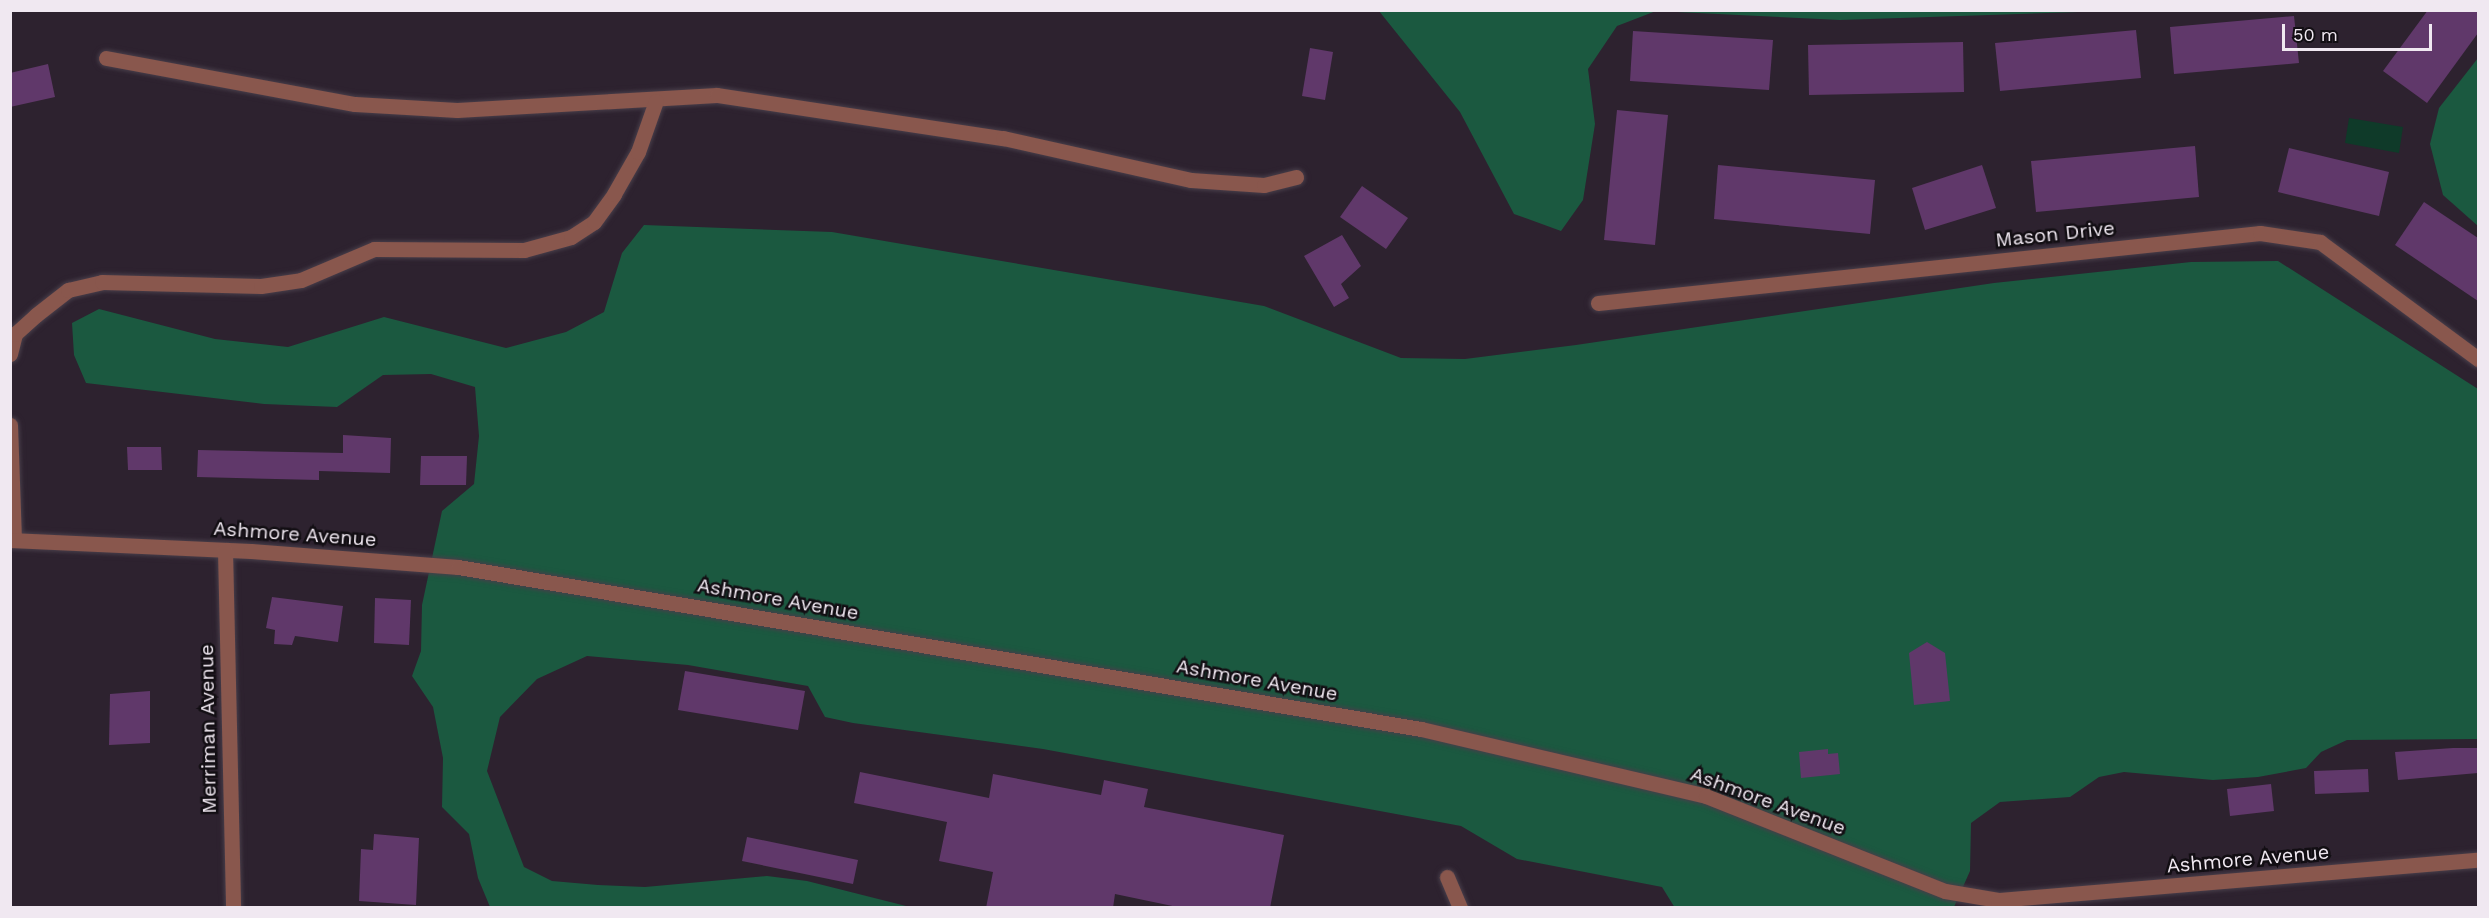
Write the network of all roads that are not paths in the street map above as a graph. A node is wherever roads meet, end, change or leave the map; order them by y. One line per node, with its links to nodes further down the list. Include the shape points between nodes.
1 (106, 58): 2 (street, via 355,104 457,110)
2 (656, 101): 3 (street, via 728,97 1003,138 1191,180 1264,185); 5 (street, via 638,152 614,194 594,222 571,237 524,250 374,249 301,280 261,286 102,282 68,290 36,315 15,334)
3 (1296, 177)
4 (1598, 303): 6 (street, Mason Drive, via 2260,233 2320,243)
5 (10, 354)
6 (2478, 359)
7 (10, 425): 8 (street)
8 (12, 540): 9 (street, Ashmore Avenue)
9 (225, 550): 10 (street, Ashmore Avenue, via 458,567 1421,729 1706,796 1945,891 1998,900); 12 (street, Merriman Avenue)
10 (2478, 860)
11 (1447, 877): 13 (street)
12 (233, 908)
13 (1460, 908)

